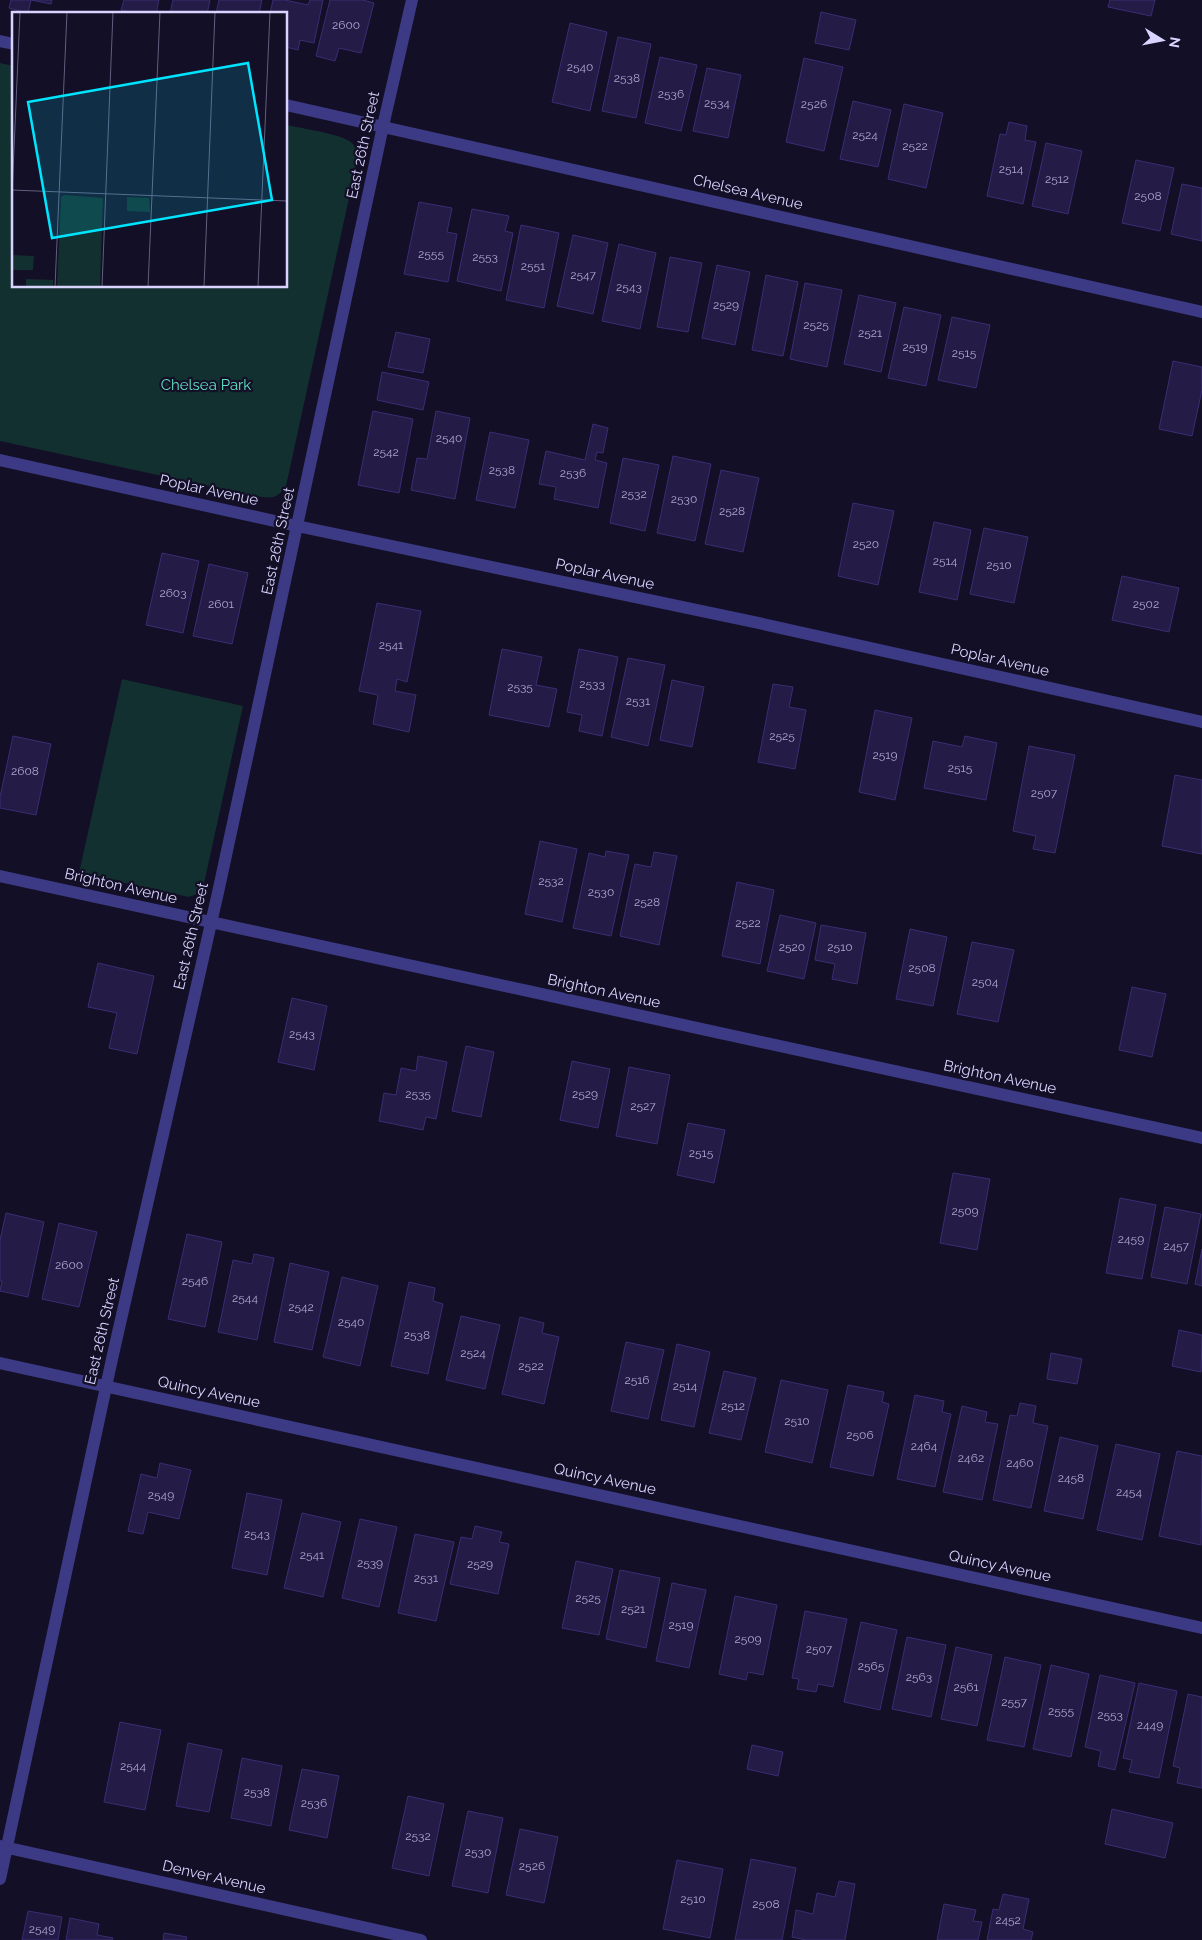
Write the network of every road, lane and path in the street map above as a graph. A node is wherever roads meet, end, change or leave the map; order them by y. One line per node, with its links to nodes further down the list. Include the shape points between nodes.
1 (412, 0): 3 (street, East 26th Street)
2 (288, 105): 3 (street, Chelsea Avenue)
3 (384, 126): 4 (street, Chelsea Avenue); 6 (street, East 26th Street)
4 (1202, 312)
5 (0, 460): 6 (street, Poplar Avenue)
6 (297, 526): 7 (street, Poplar Avenue, via 762,624); 9 (street, East 26th Street)
7 (1202, 722)
8 (0, 876): 9 (street, Brighton Avenue)
9 (211, 923): 10 (street, Brighton Avenue); 12 (street, East 26th Street)
10 (1202, 1138)
11 (0, 1363): 12 (street, Quincy Avenue)
12 (106, 1386): 13 (street, Quincy Avenue); 14 (street, East 26th Street)
13 (1202, 1628)
14 (3, 1846): 15 (street, East 26th Street); 16 (street, Denver Avenue)
15 (0, 1879)
16 (421, 1940)

